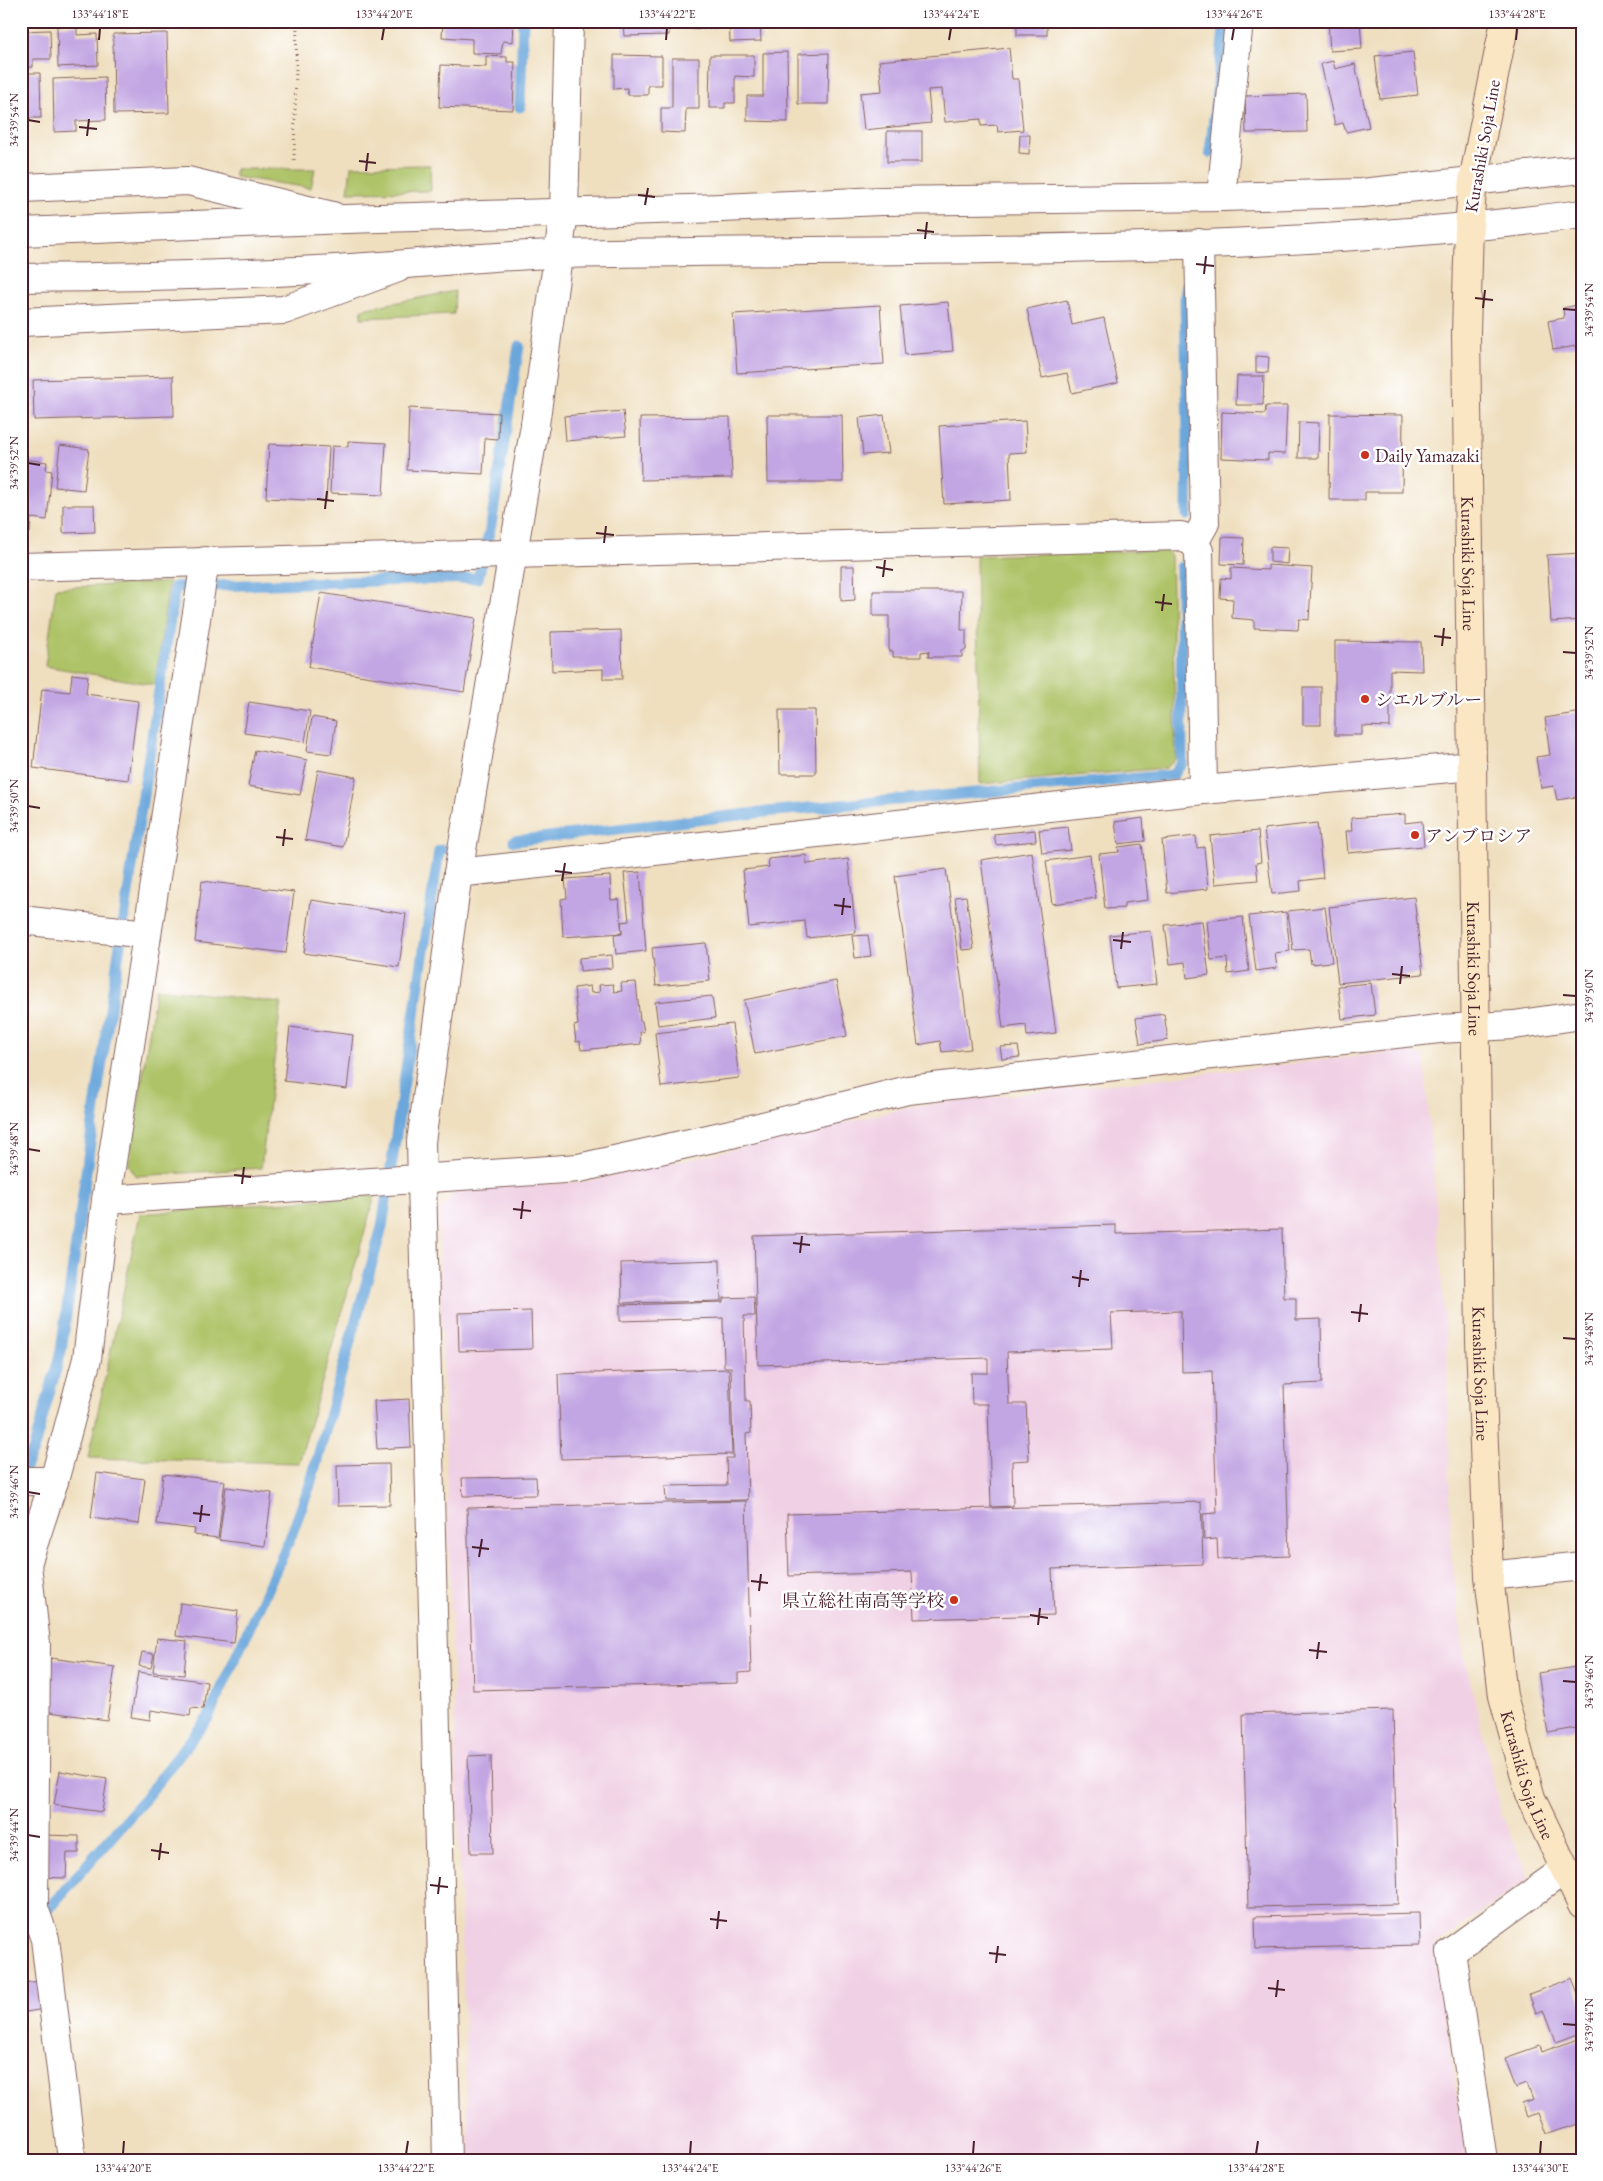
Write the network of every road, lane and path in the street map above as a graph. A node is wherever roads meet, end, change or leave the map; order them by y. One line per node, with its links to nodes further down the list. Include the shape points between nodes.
1 (297, 21): 5 (path)
2 (568, 21): 10 (street)
3 (1239, 21): 9 (street)
4 (1505, 21): 7 (main road, Kurashiki Soja Line)
5 (294, 160)
6 (1582, 169): 7 (street)
7 (1473, 181): 9 (street, via 1362,193); 13 (main road, Kurashiki Soja Line)
8 (21, 188): 12 (street, via 188,181)
9 (1221, 197): 10 (street, via 881,201)
10 (564, 212): 12 (street); 16 (street)
11 (1582, 214): 13 (street)
12 (346, 219): 14 (street)
13 (1468, 226): 15 (street, via 1369,236); 24 (main road, Kurashiki Soja Line, via 1466,333)
14 (21, 232)
15 (1199, 243): 16 (street, via 894,252); 20 (street, via 1205,523)
16 (558, 254): 17 (street); 21 (street, via 535,425)
17 (406, 265): 18 (street, via 216,276); 19 (street, via 284,310)
18 (21, 278)
19 (21, 322)
20 (1194, 543): 21 (street, via 1182,536); 25 (street, via 1199,550)
21 (494, 554): 23 (street); 26 (street)
22 (21, 567): 23 (street)
23 (202, 577): 28 (street)
24 (1473, 766): 25 (street); 30 (main road, Kurashiki Soja Line)
25 (1203, 790): 26 (street)
26 (458, 873): 31 (street, via 420,1142)
27 (21, 920): 28 (street)
28 (130, 933): 32 (street)
29 (1582, 1014): 30 (street, via 1514,1025)
30 (1476, 1027): 31 (street, via 908,1090 579,1168); 37 (main road, Kurashiki Soja Line, via 1480,1341)
31 (422, 1178): 32 (street); 41 (street)
32 (106, 1200): 34 (street, via 87,1359)
33 (24, 1481): 34 (street)
34 (54, 1481): 36 (street)
35 (1582, 1566): 37 (street)
36 (24, 1569): 40 (street, via 36,1644 34,1908 45,1939)
37 (1490, 1576): 38 (main road, Kurashiki Soja Line, via 1503,1696 1531,1798)
38 (1564, 1870): 39 (main road, Kurashiki Soja Line); 42 (street, via 1451,1952)
39 (1582, 1905)
40 (72, 2160)
41 (447, 2160)
42 (1484, 2160)

